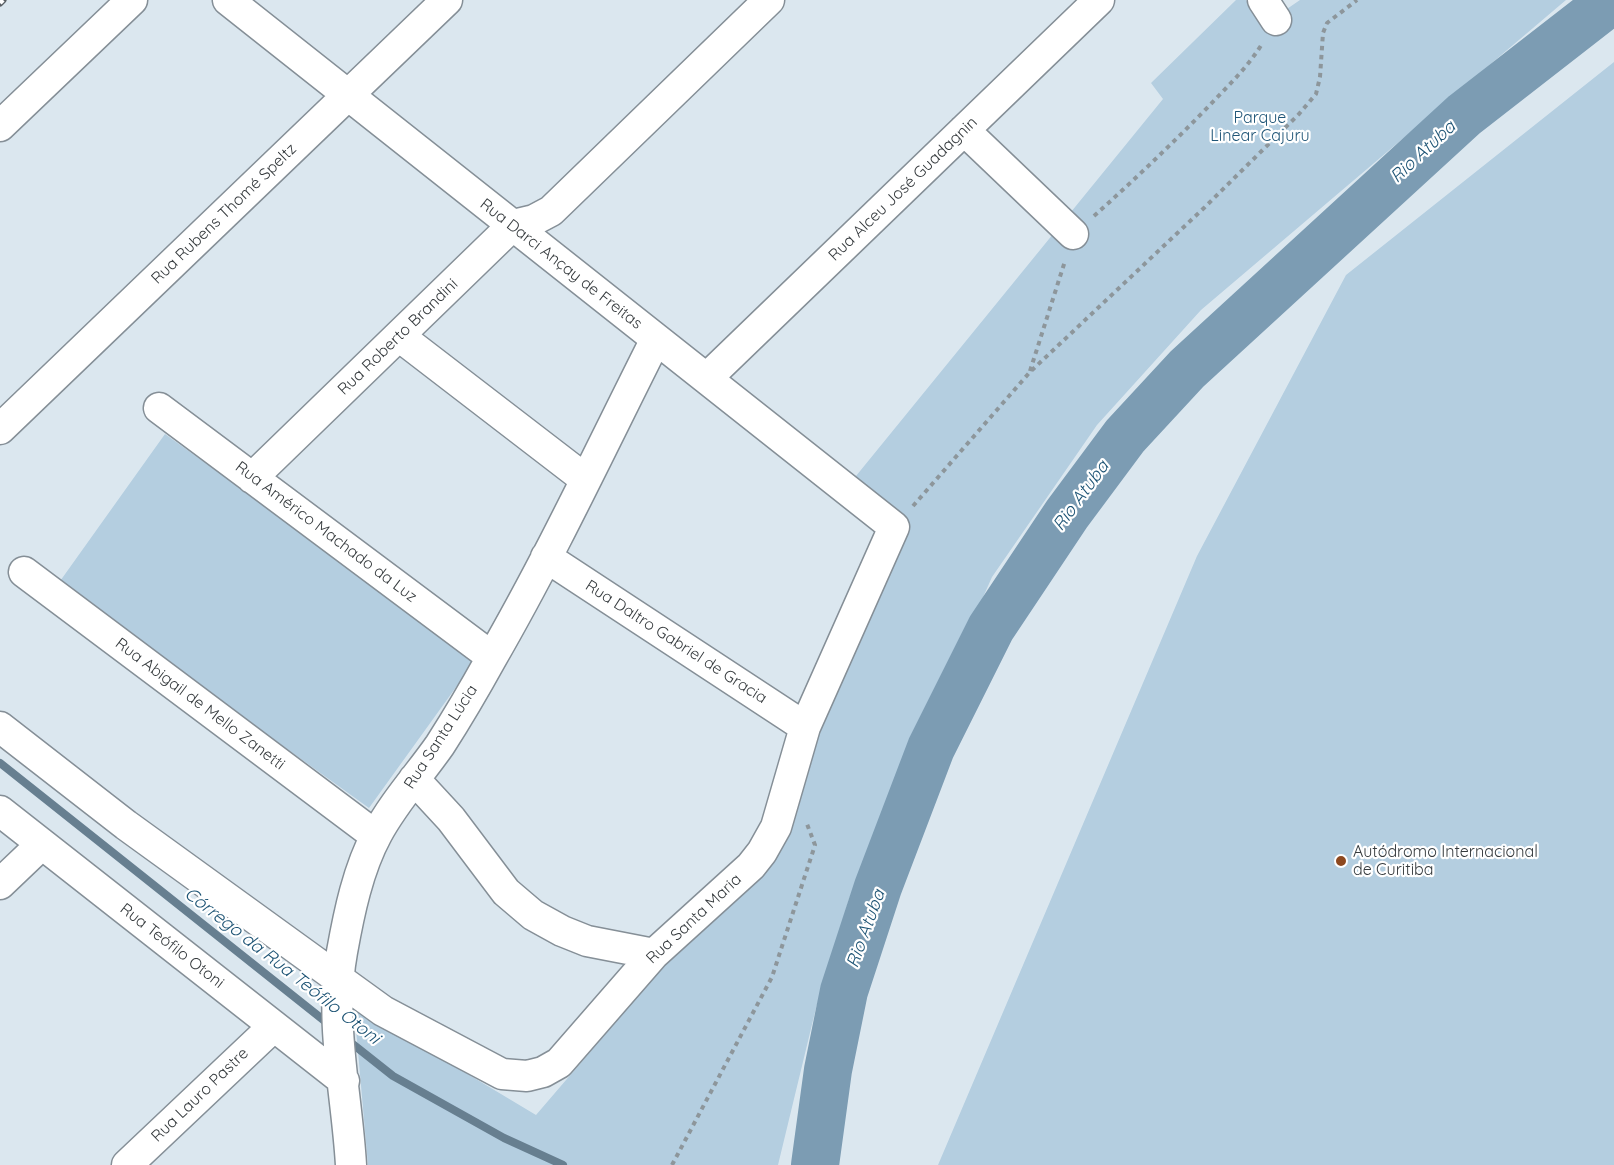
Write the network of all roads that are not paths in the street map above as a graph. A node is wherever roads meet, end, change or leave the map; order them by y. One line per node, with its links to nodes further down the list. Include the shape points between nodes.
1 (132, 0): 7 (street)
2 (228, 0): 6 (street, Rua Darci Ançay de Freitas)
3 (447, 0): 6 (street, Rua Rubens Thomé Speltz)
4 (769, 0): 9 (street, Rua Roberto Brandini)
5 (1099, 0): 8 (street, Rua Alceu José Guadagnin)
6 (348, 95): 10 (street, Rua Darci Ançay de Freitas); 17 (street, Rua Rubens Thomé Speltz)
7 (0, 126)
8 (964, 130): 11 (street); 15 (street, Rua Alceu José Guadagnin)
9 (551, 211): 10 (street, Rua Roberto Brandini); 12 (street, via 546,225 548,243)
10 (513, 225): 12 (street, Rua Darci Ançay de Freitas); 13 (street, Rua Roberto Brandini)
11 (1073, 234)
12 (556, 260): 14 (street, Rua Darci Ançay de Freitas)
13 (399, 336): 18 (street, Rua Roberto Brandini); 19 (street)
14 (657, 339): 15 (street, Rua Darci Ançay de Freitas); 19 (street, Rua Santa Lúcia)
15 (707, 378): 20 (street, Rua Darci Ançay de Freitas)
16 (159, 408): 18 (street, Rua Américo Machado da Luz)
17 (0, 429)
18 (252, 478): 23 (street, Rua Américo Machado da Luz)
19 (585, 479): 21 (street, Rua Santa Lúcia)
20 (894, 527): 25 (street, Rua Santa Maria)
21 (546, 557): 23 (street, Rua Santa Lúcia); 25 (street, Rua Daltro Gabriel de Gracia)
22 (24, 572): 28 (street, Rua Abigail de Mello Zanetti)
23 (492, 657): 26 (street, Rua Santa Lúcia, via 453,724)
24 (0, 727): 32 (street, via 126,825)
25 (805, 727): 31 (street, Rua Santa Maria, via 776,827 762,852)
26 (414, 779): 28 (street, Rua Santa Lúcia); 31 (street, via 451,819 506,892 533,915 562,932)
27 (0, 811): 29 (street, Rua Teófilo Otoni)
28 (376, 836): 32 (street, Rua Santa Lúcia, via 349,920)
29 (42, 844): 30 (street); 33 (street, Rua Teófilo Otoni)
30 (0, 884)
31 (654, 954): 32 (street, Rua Santa Maria, via 559,1063 527,1076 502,1074 483,1065 404,1023)
32 (338, 978): 34 (street, Rua Santa Lúcia, via 337,1032)
33 (274, 1026): 34 (street, Rua Teófilo Otoni); 35 (street, Rua Lauro Pastre)
34 (344, 1081): 36 (street, Rua Santa Lúcia)
35 (127, 1165)
36 (351, 1165)

